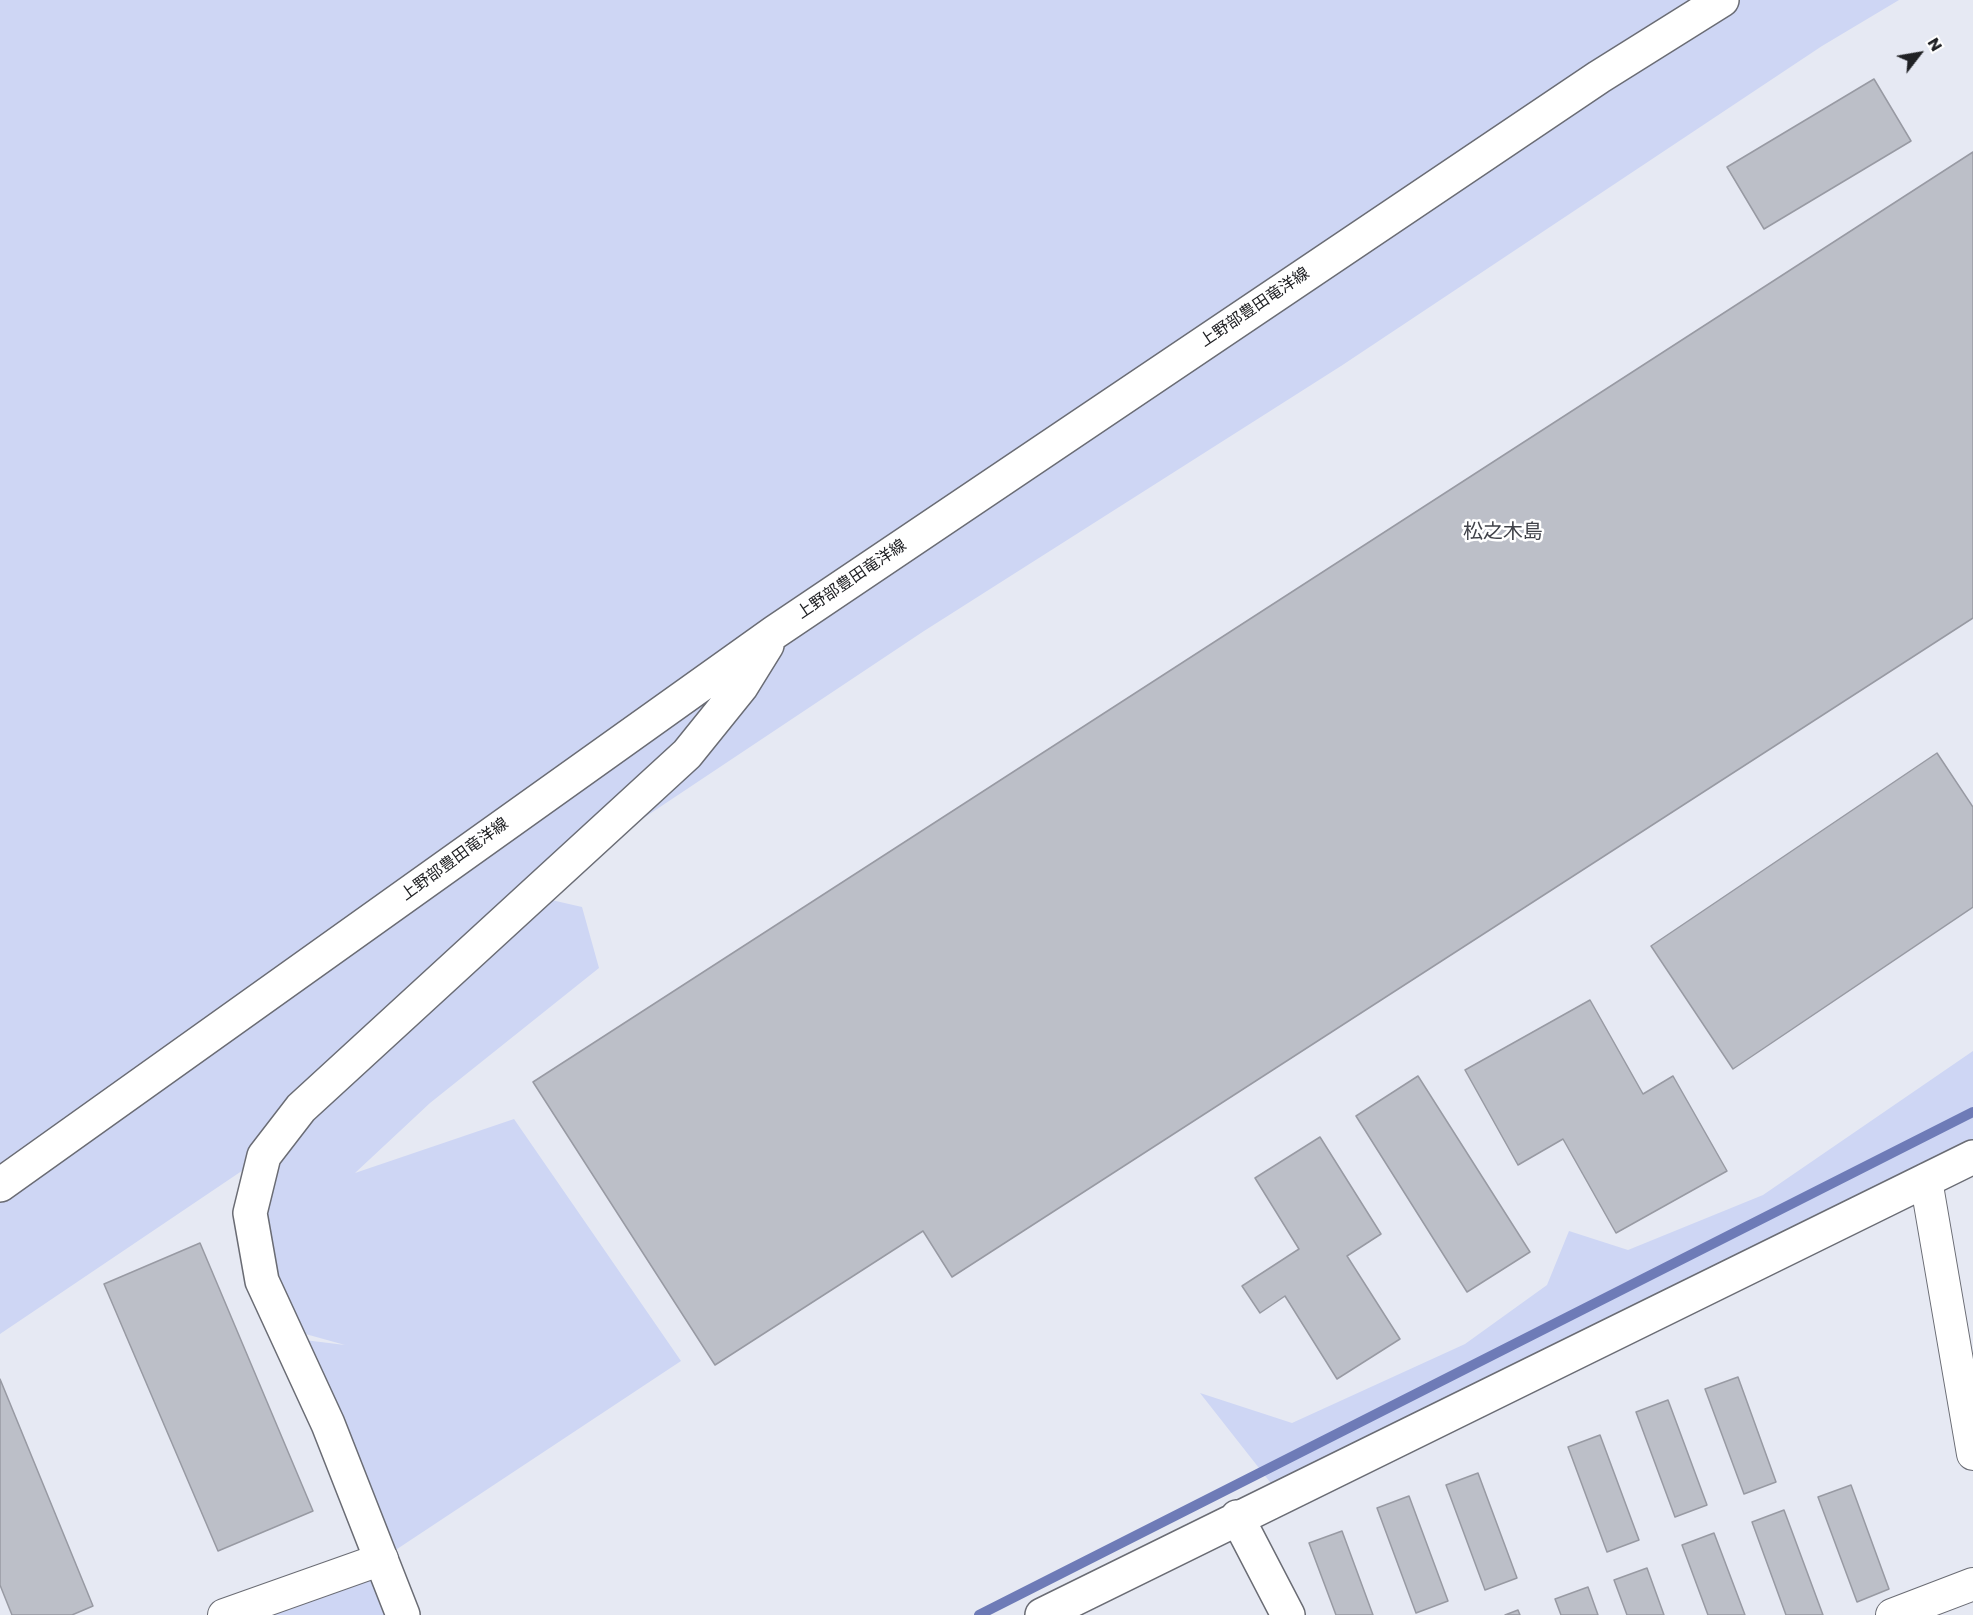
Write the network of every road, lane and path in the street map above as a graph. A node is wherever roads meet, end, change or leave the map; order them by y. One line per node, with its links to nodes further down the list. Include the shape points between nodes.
1 (1722, 0): 2 (street, 上野部豊田竜洋線, via 1599,76)
2 (775, 632): 5 (street, 上野部豊田竜洋線); 8 (street, via 741,687 687,754 301,1108 264,1156 250,1213 262,1281 328,1424)
3 (1973, 1157): 4 (street)
4 (1926, 1180): 6 (street); 7 (street)
5 (0, 1185)
6 (1973, 1454)
7 (1237, 1517): 12 (street); 13 (street)
8 (382, 1559): 10 (street); 11 (street)
9 (1973, 1584): 14 (street)
10 (224, 1615)
11 (403, 1615)
12 (1042, 1615)
13 (1288, 1615)
14 (1892, 1615)

